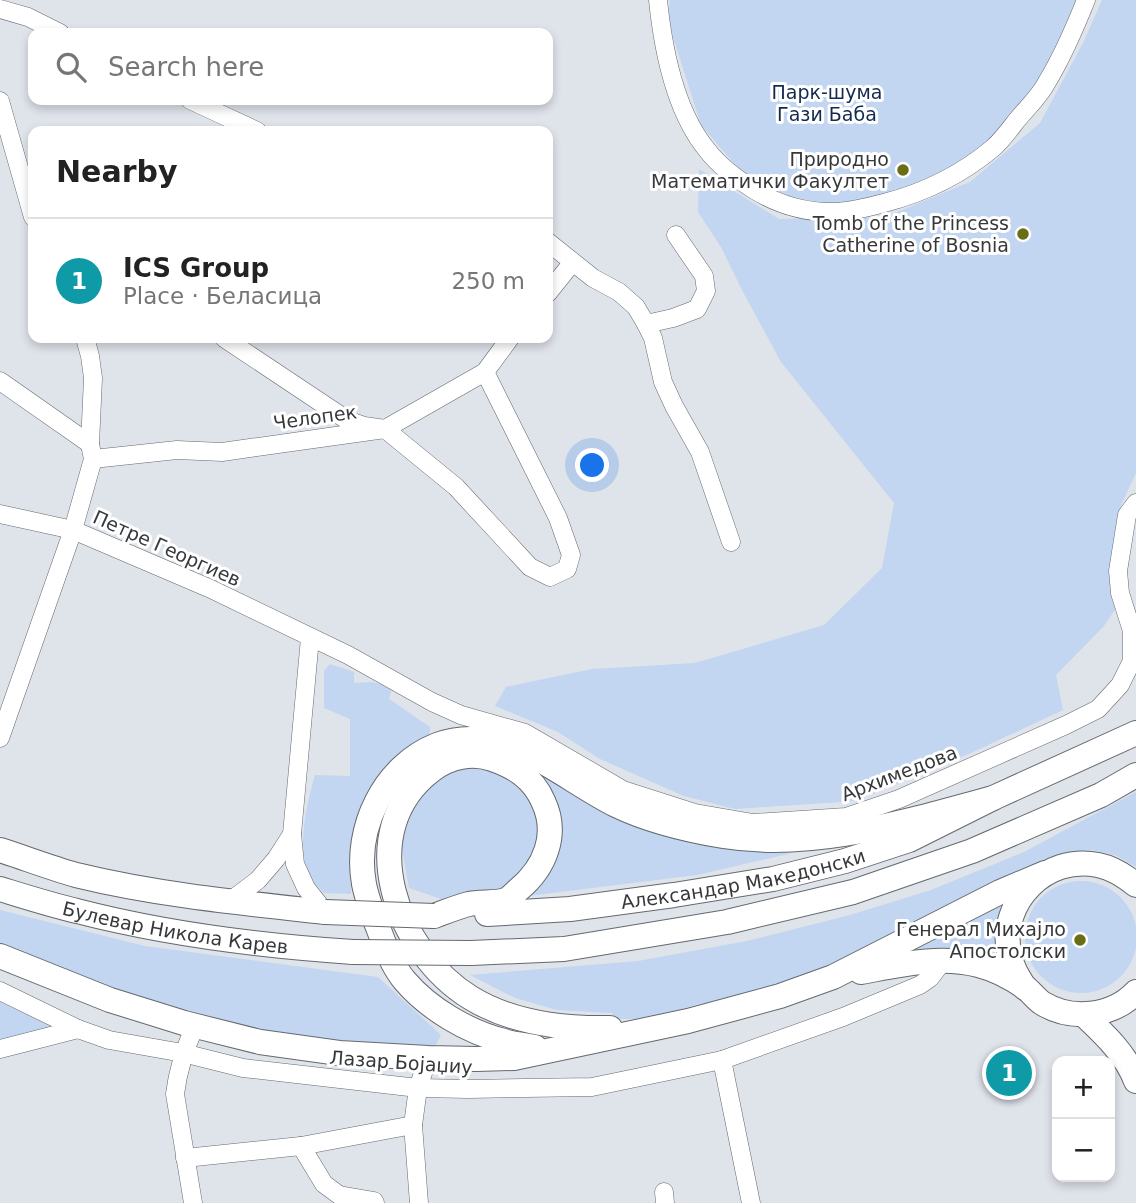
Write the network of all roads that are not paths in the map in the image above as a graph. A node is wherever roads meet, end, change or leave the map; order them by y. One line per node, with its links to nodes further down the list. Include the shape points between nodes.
1 (658, 0): 2 (street, via 677,92 708,152 742,182 790,208 839,212 911,195 960,171 994,147 1046,84)
2 (1086, 0)
3 (0, 9): 4 (street)
4 (50, 28)
5 (0, 100): 8 (street)
6 (201, 105): 7 (street)
7 (246, 126)
8 (28, 199)
9 (676, 235): 13 (street, via 704,276 706,291 697,309)
10 (553, 246): 11 (street)
11 (572, 263): 12 (street); 13 (street, via 619,292)
12 (553, 287)
13 (646, 324): 25 (street, via 663,382 700,452)
14 (86, 343): 20 (street, via 93,378)
15 (232, 343): 19 (street, via 347,419)
16 (506, 343): 17 (street, Челопек)
17 (485, 372): 19 (street, Челопек); 19 (street, via 558,518 571,555 567,569 550,577 530,568 456,487)
18 (0, 381): 20 (street)
19 (385, 429): 20 (street, Челопек, via 222,452)
20 (92, 451): 24 (street)
21 (1136, 490): 22 (street, Архимедова)
22 (1131, 509): 26 (street, Архимедова, via 1118,571 1132,631 1132,661 1120,685 1098,709 899,799 846,817 753,823 695,813 623,790 525,733 461,715)
23 (0, 514): 24 (street, Петре Георгиев)
24 (73, 530): 26 (street, Петре Георгиев, via 211,589); 28 (street)
25 (731, 542)
26 (310, 638): 31 (street)
27 (1136, 733): 30 (street, Александар Македонски)
28 (0, 738)
29 (1136, 775): 39 (street, Александар Македонски, bridge, via 972,851 853,892 727,922 564,949)
30 (993, 798): 38 (street, Александар Македонски, via 909,840 773,879 570,909); 51 (street, via 844,834 757,840 661,822 618,806 498,741 458,740 419,754 389,782 365,836 364,884 385,946 404,980 447,1016 503,1041)
31 (292, 834): 36 (street, via 258,880); 37 (street, via 295,864)
32 (0, 850): 36 (street, Булевар Никола Карев, via 75,874)
33 (1045, 873): 34 (street, via 1071,864 1098,864); 42 (street); 43 (street, via 1018,900 1007,935 1015,972)
34 (1136, 885)
35 (0, 889): 39 (street, Булевар Никола Карев, via 79,912 189,934)
36 (229, 902): 37 (street, Булевар Никола Карев)
37 (325, 912): 38 (street, Александар Македонски, bridge)
38 (434, 916): 48 (street, via 470,904 506,900 526,884 548,850 544,803 523,773 506,764 469,755 452,759 425,775 404,801 393,834 390,873 408,932 452,984 490,1008 553,1025)
39 (353, 952)
40 (0, 956): 47 (street, via 110,1000)
41 (943, 961): 42 (street); 43 (street, via 979,965); 54 (street, Лазар Бојаџиу, via 920,985)
42 (833, 977): 48 (street, via 730,1011)
43 (1026, 988): 46 (street, via 1042,1003 1062,1012)
44 (0, 991): 49 (street, Лазар Бојаџиу)
45 (1136, 992): 46 (street, via 1108,1011)
46 (1084, 1014): 55 (street, via 1110,1040)
47 (195, 1026): 52 (street); 53 (street, via 260,1042 339,1053)
48 (656, 1027): 51 (street)
49 (78, 1029): 50 (street); 52 (street, Лазар Бојаџиу, via 109,1040)
50 (0, 1049)
51 (553, 1050): 53 (street, via 514,1058)
52 (183, 1053): 56 (street, Лазар Бојаџиу, via 243,1068); 59 (street, via 175,1094)
53 (428, 1058): 56 (street)
54 (723, 1060): 56 (street, Лазар Бојаџиу, via 592,1087); 63 (street)
55 (1136, 1081)
56 (418, 1088): 57 (street)
57 (414, 1125): 58 (street); 62 (street)
58 (301, 1146): 59 (street); 61 (street, via 324,1184 339,1195)
59 (185, 1158): 60 (street)
60 (193, 1203)
61 (375, 1203)
62 (419, 1203)
63 (751, 1203)

